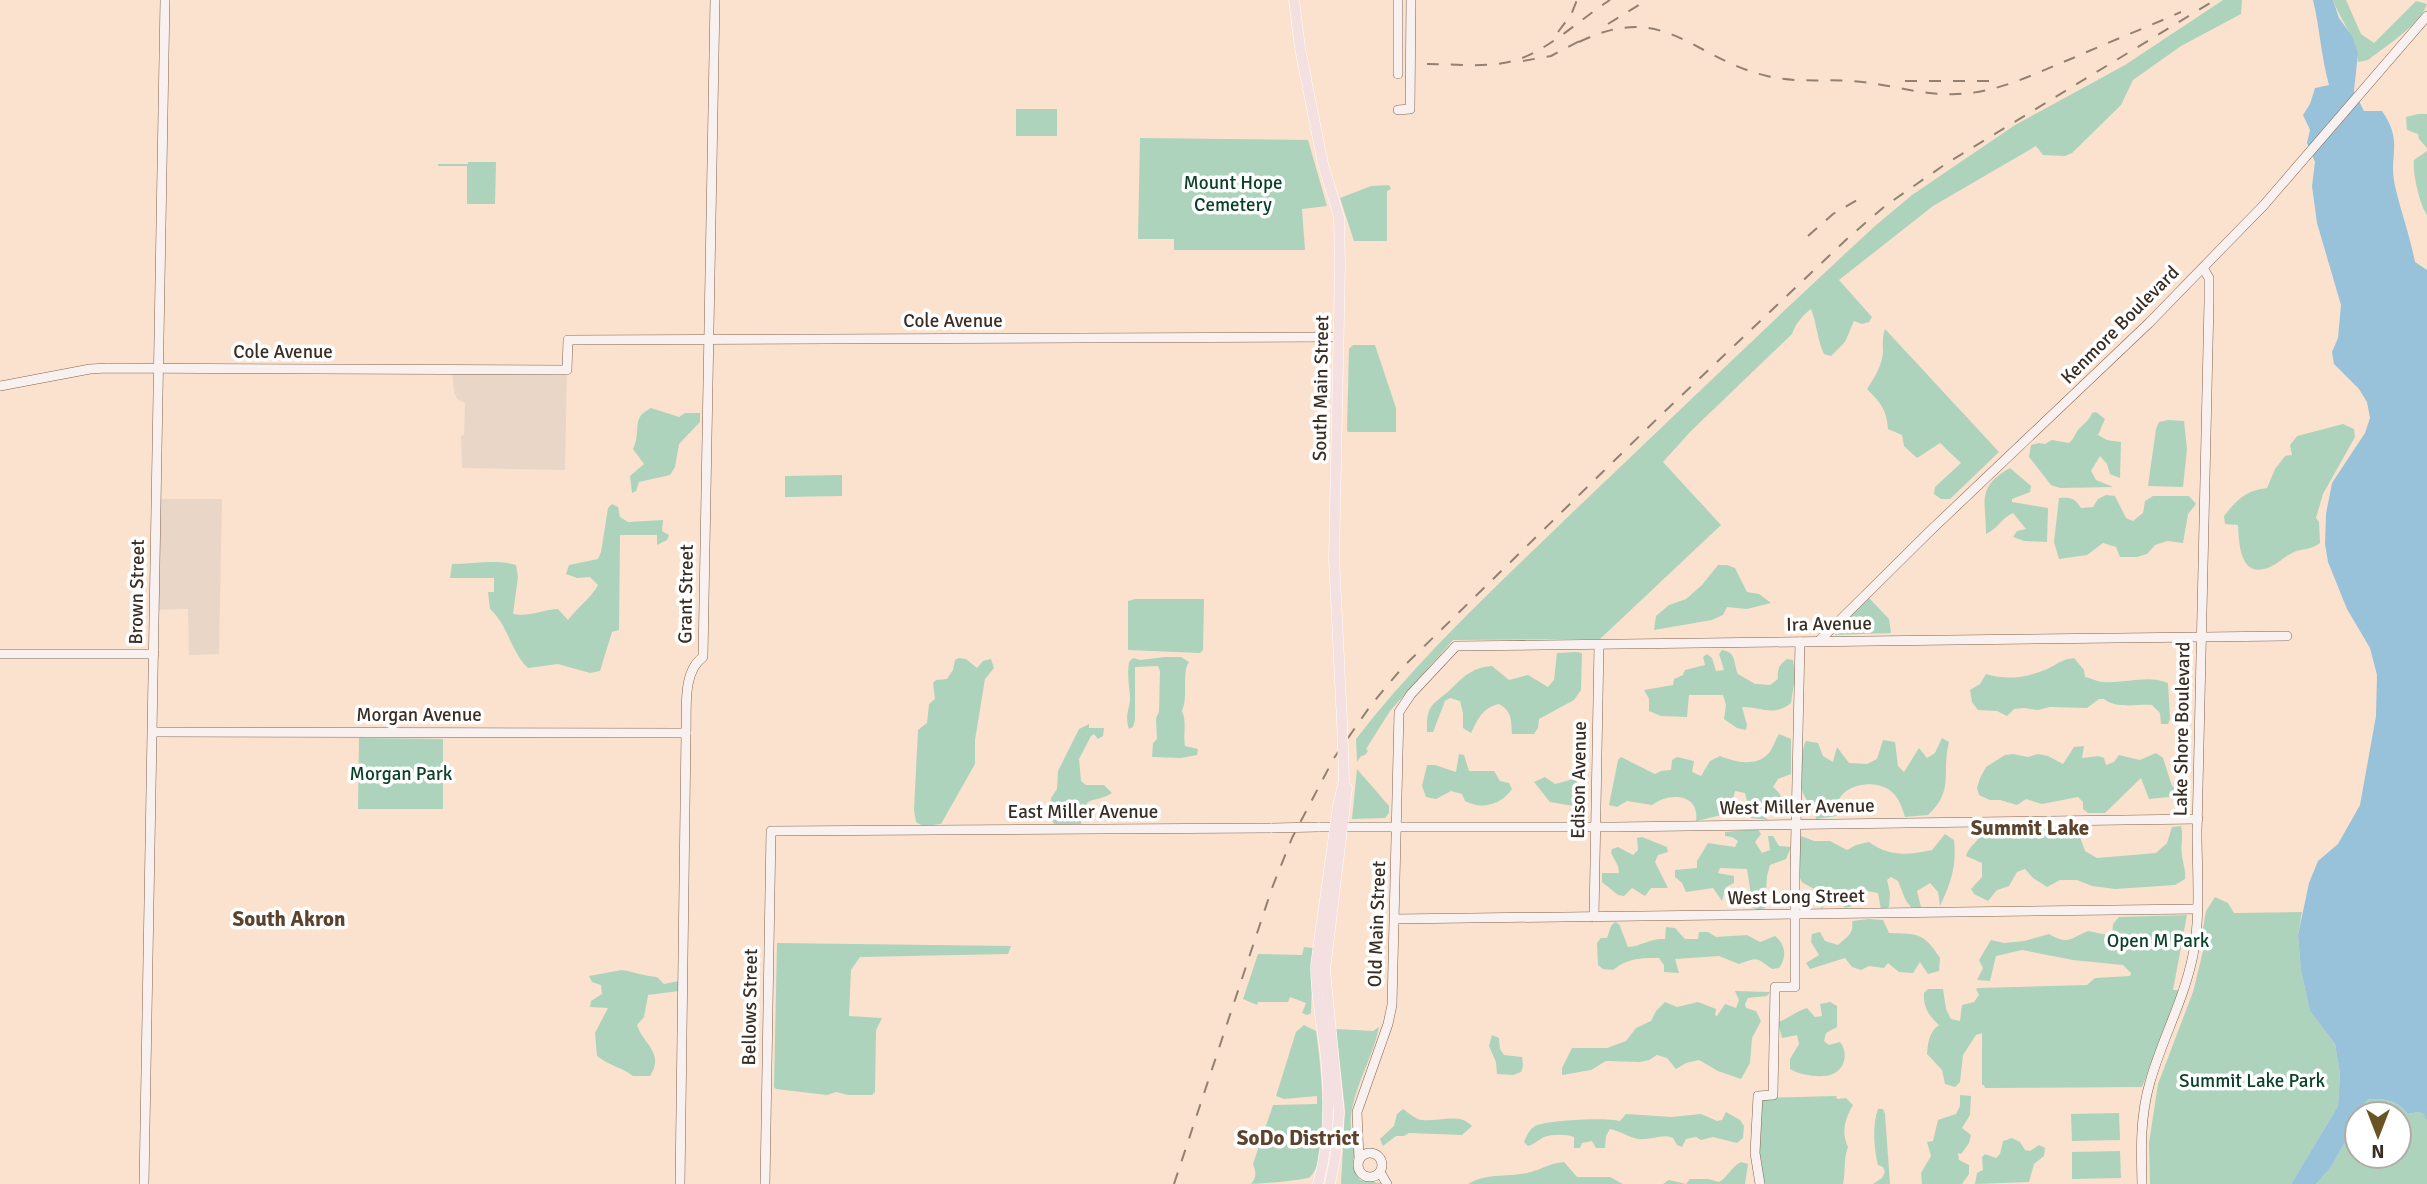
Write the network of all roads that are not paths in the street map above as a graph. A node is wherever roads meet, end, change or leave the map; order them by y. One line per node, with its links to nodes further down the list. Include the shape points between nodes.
1 (165, 0): 12 (street, Brown Street)
2 (715, 0): 11 (street, Grant Street)
3 (1294, 0): 10 (main road, South Main Street, via 1323,164 1339,217)
4 (1398, 0): 7 (street)
5 (1411, 0): 8 (street, via 1410,110)
6 (2427, 16): 9 (street, Kenmore Boulevard, via 2264,205)
7 (1398, 74)
8 (1398, 110)
9 (2203, 268): 15 (street, Lake Shore Boulevard, via 2209,278 2209,302); 16 (street, Kenmore Boulevard)
10 (1339, 337): 11 (street, Cole Avenue); 26 (main road, South Main Street, bridge, via 1334,558 1347,786)
11 (708, 340): 12 (street, Cole Avenue, via 568,340 567,370); 23 (street, Grant Street, via 703,657 691,669)
12 (159, 368): 13 (street, Cole Avenue, via 90,369); 20 (street, Brown Street)
13 (0, 386)
14 (2287, 636): 15 (street, Ira Avenue)
15 (2202, 637): 16 (street, Ira Avenue); 24 (street, Lake Shore Boulevard)
16 (1819, 641): 17 (street, Ira Avenue)
17 (1800, 642): 18 (street, Ira Avenue); 25 (street)
18 (1599, 645): 21 (street, Ira Avenue, via 1456,646); 27 (street, Edison Avenue)
19 (0, 654): 20 (street)
20 (154, 654): 22 (street, Brown Street)
21 (1400, 709): 28 (street, Old Main Street)
22 (153, 732): 23 (street, Morgan Avenue); 38 (street, Brown Street)
23 (686, 733): 39 (street, Grant Street)
24 (2198, 819): 25 (street, West Miller Avenue); 30 (street, Lake Shore Boulevard)
25 (1797, 825): 27 (street, West Miller Avenue); 31 (street)
26 (1339, 827): 28 (street, East Miller Avenue); 29 (street, East Miller Avenue, bridge); 41 (main road, South Main Street, via 1316,976 1328,1091); 42 (main road, South Main Street, via 1325,970 1339,1113)
27 (1595, 827): 28 (street, West Miller Avenue); 32 (street, Edison Avenue)
28 (1396, 829): 33 (street, Old Main Street)
29 (771, 831): 40 (street, Bellows Street)
30 (2197, 909): 31 (street, West Long Street); 45 (street, Lake Shore Boulevard, via 2187,982 2146,1099)
31 (1794, 915): 32 (street, West Long Street); 44 (street, via 1795,987 1775,987 1773,1096 1758,1096 1755,1153)
32 (1594, 916): 33 (street, West Long Street)
33 (1395, 919): 34 (street, Old Main Street, via 1391,1014 1357,1110)
34 (1357, 1134): 35 (street); 36 (street, Old Main Street)
35 (1372, 1153): 36 (street); 37 (street, via 1381,1161)
36 (1359, 1159): 37 (street, via 1362,1175)
37 (1380, 1172): 43 (street)
38 (144, 1184)
39 (680, 1184)
40 (765, 1184)
41 (1318, 1184)
42 (1330, 1184)
43 (1387, 1184)
44 (1760, 1184)
45 (2142, 1184)

